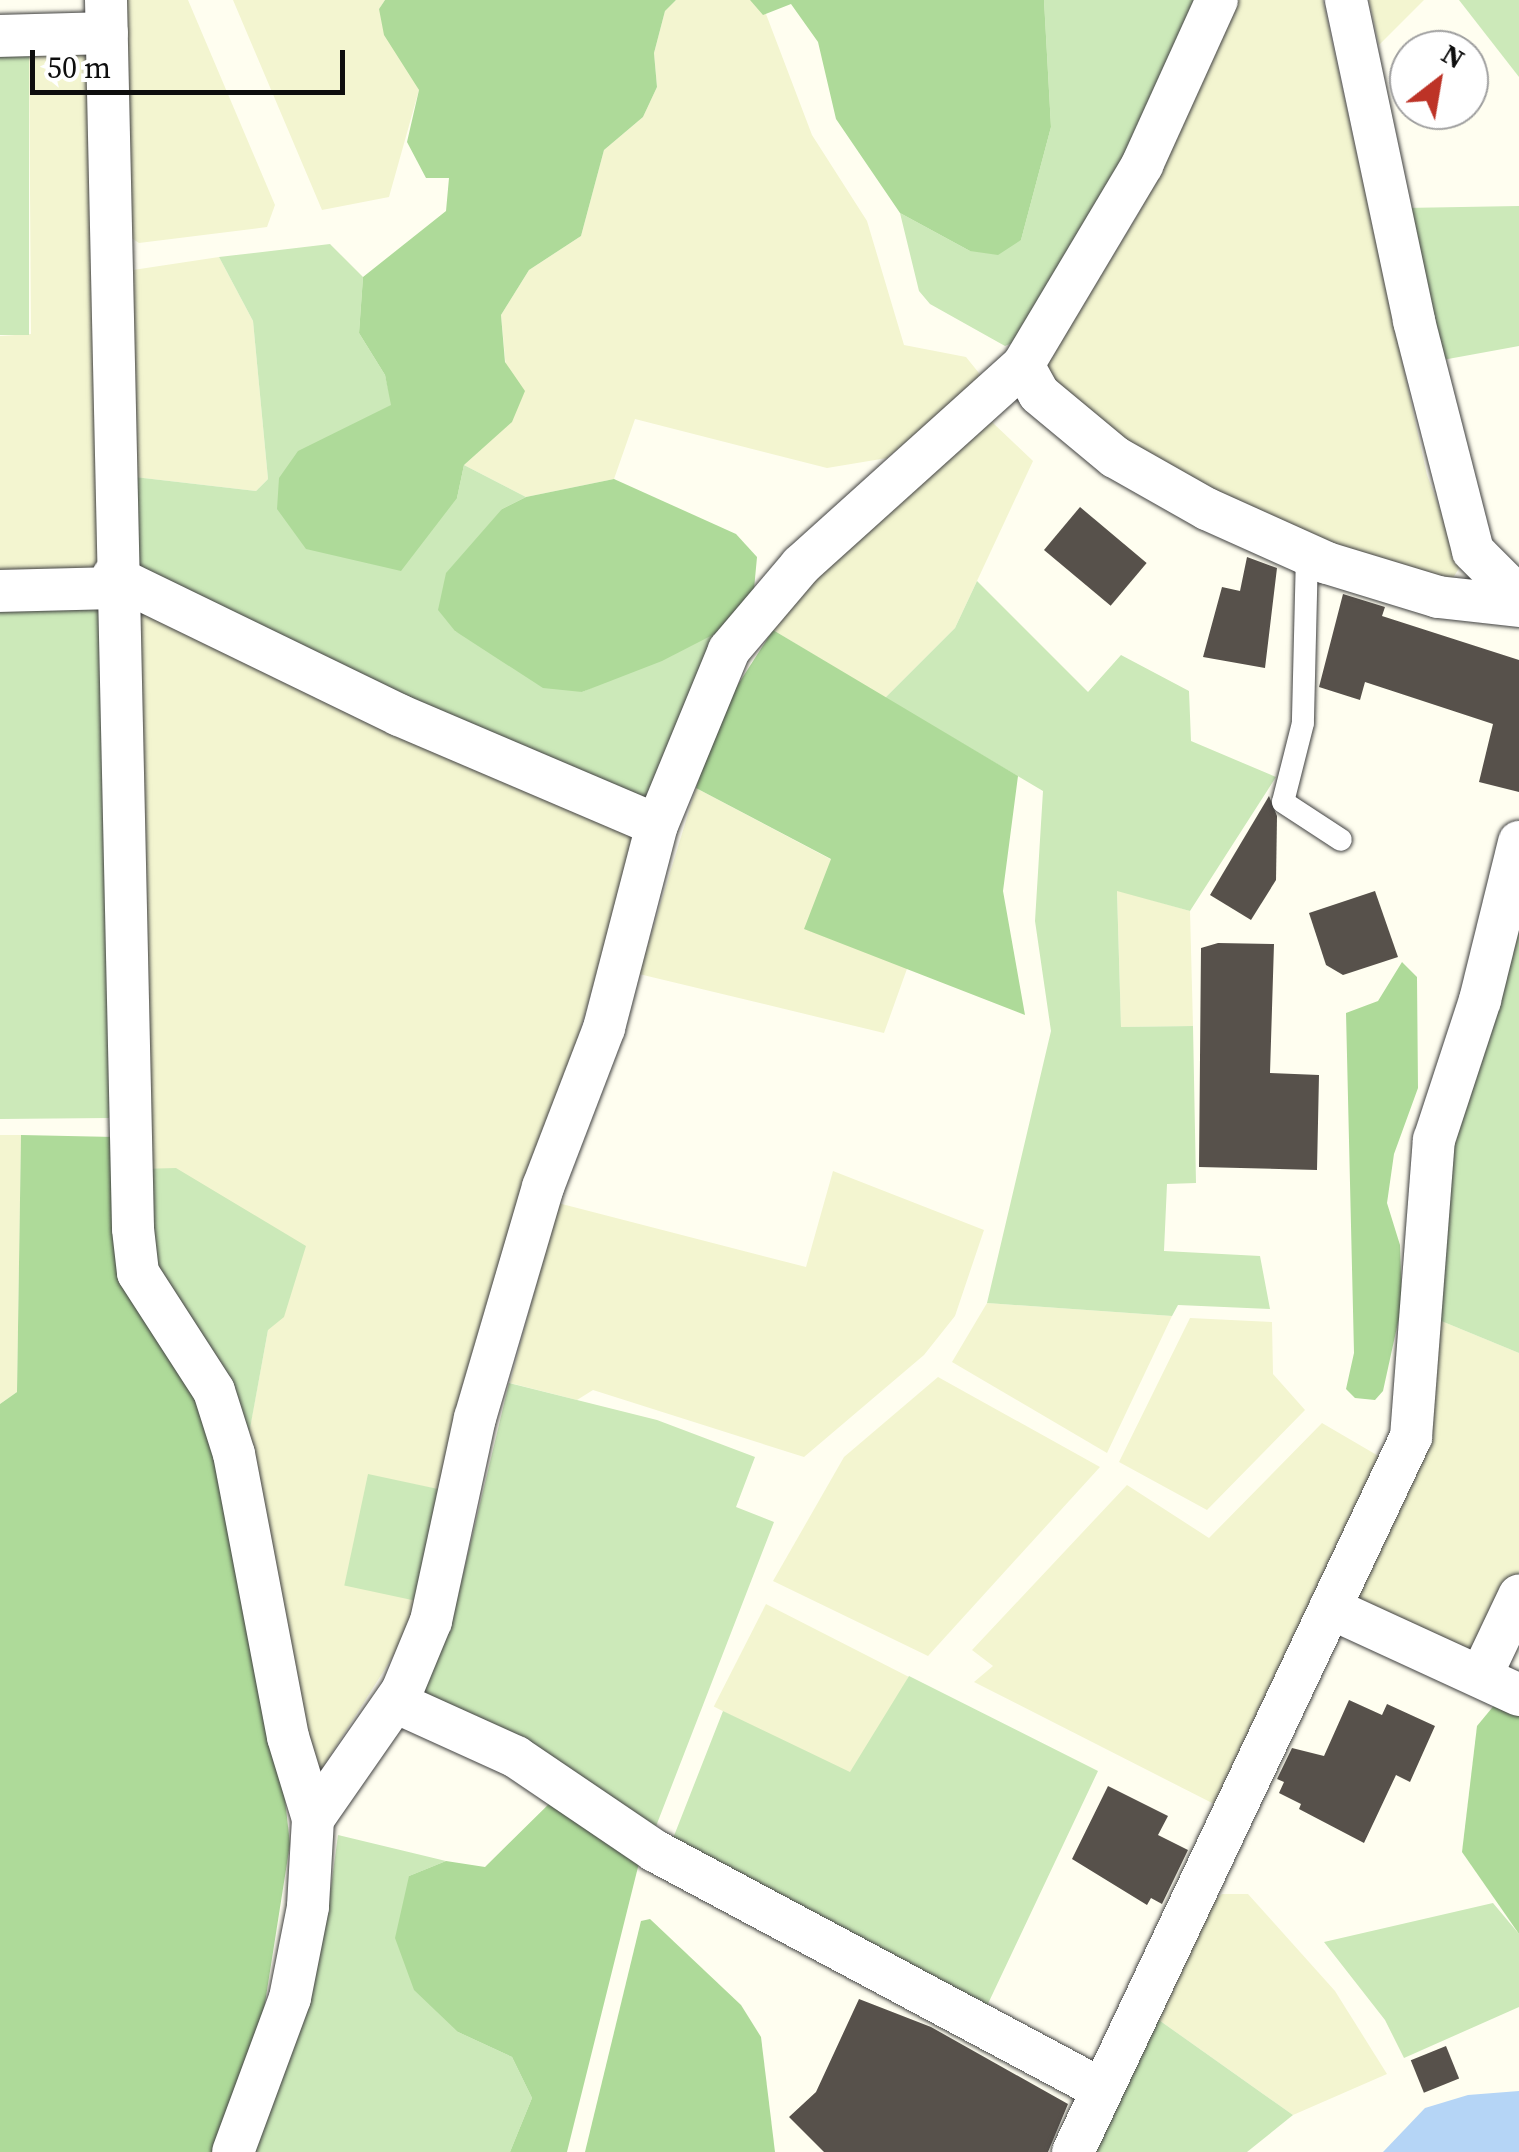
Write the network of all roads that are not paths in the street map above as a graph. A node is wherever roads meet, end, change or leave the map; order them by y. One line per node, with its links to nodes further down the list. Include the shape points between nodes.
1 (1217, 0): 5 (street, via 1142,165)
2 (1346, 0): 9 (street, via 1414,321 1473,551)
3 (106, 16): 4 (street); 7 (street)
4 (0, 36)
5 (1023, 365): 6 (street, via 1040,394 1115,457); 11 (street, via 801,565 729,650)
6 (1307, 554): 10 (street, via 1438,597); 12 (lane, via 1303,723 1283,802)
7 (114, 582): 8 (street); 11 (street); 19 (street, via 126,1126 138,1274 214,1392 234,1454 288,1737)
8 (0, 591)
9 (1519, 597)
10 (1519, 606)
11 (657, 825): 18 (street, via 604,1028 543,1187 475,1418 430,1621)
12 (1341, 840)
13 (1519, 842): 15 (street, via 1480,1000 1434,1140 1411,1436)
14 (1519, 1596): 16 (street)
15 (1330, 1608): 16 (street); 20 (street)
16 (1481, 1676): 17 (street)
17 (1519, 1695)
18 (394, 1702): 19 (street); 20 (street, via 516,1757 655,1850)
19 (313, 1819): 21 (street, via 308,1907 290,1998)
20 (1102, 2090): 22 (street)
21 (233, 2152)
22 (1073, 2152)

